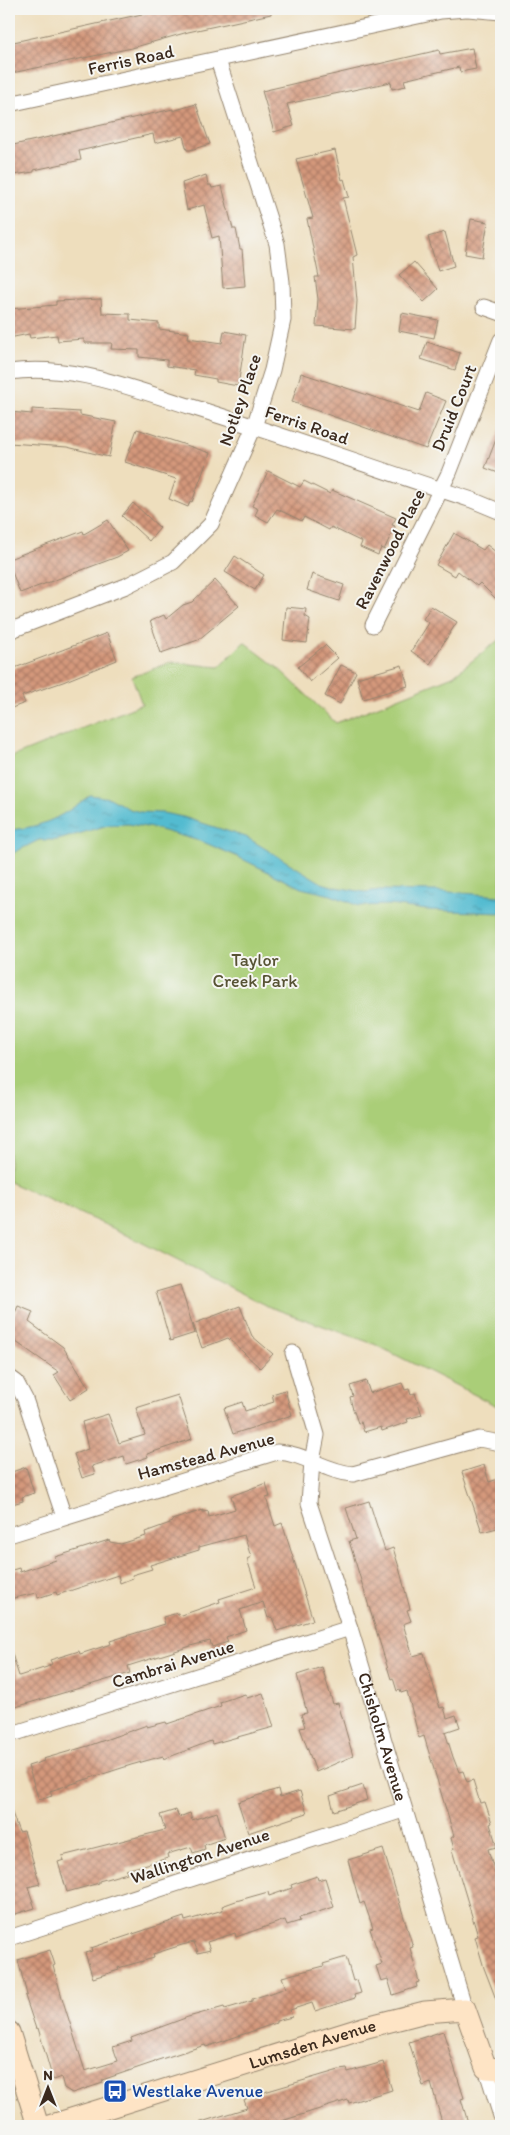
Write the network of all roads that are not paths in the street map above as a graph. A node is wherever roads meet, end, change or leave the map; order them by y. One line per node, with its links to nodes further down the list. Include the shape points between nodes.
1 (467, 9): 2 (street, Ferris Road); 3 (street, Ferris Road, via 441,10)
2 (501, 12)
3 (218, 60): 4 (street, Ferris Road); 9 (street, Notley Place, via 277,244 282,282 283,320)
4 (9, 104)
5 (484, 307): 6 (street)
6 (501, 313)
7 (501, 340): 10 (street, Druid Court)
8 (9, 372): 9 (street, Ferris Road, via 76,372)
9 (254, 427): 10 (street, Ferris Road); 13 (street, Notley Place, via 210,524 173,562 126,586)
10 (441, 490): 11 (street, Ferris Road); 12 (street, Ravenwood Place)
11 (501, 512)
12 (373, 625)
13 (9, 631)
14 (292, 1354): 17 (street, Chisholm Avenue, via 317,1435)
15 (9, 1377): 18 (street, via 26,1399)
16 (501, 1442): 17 (street, Hamstead Avenue, via 479,1439 353,1474 339,1473)
17 (312, 1461): 18 (street, Hamstead Avenue, via 276,1452); 20 (street, Chisholm Avenue, via 308,1504)
18 (64, 1517): 19 (street, Hamstead Avenue)
19 (9, 1535)
20 (350, 1628): 21 (street, Cambrai Avenue); 22 (street, Chisholm Avenue)
21 (9, 1736)
22 (404, 1810): 23 (street, Wallington Avenue); 24 (street, Chisholm Avenue)
23 (9, 1938)
24 (465, 2009): 26 (street, Chisholm Avenue); 29 (street, Lumsden Avenue, via 425,2012 363,2028)
25 (9, 2032): 28 (street)
26 (494, 2069): 27 (street, Chisholm Avenue)
27 (501, 2116)
28 (38, 2126)
29 (50, 2126)

